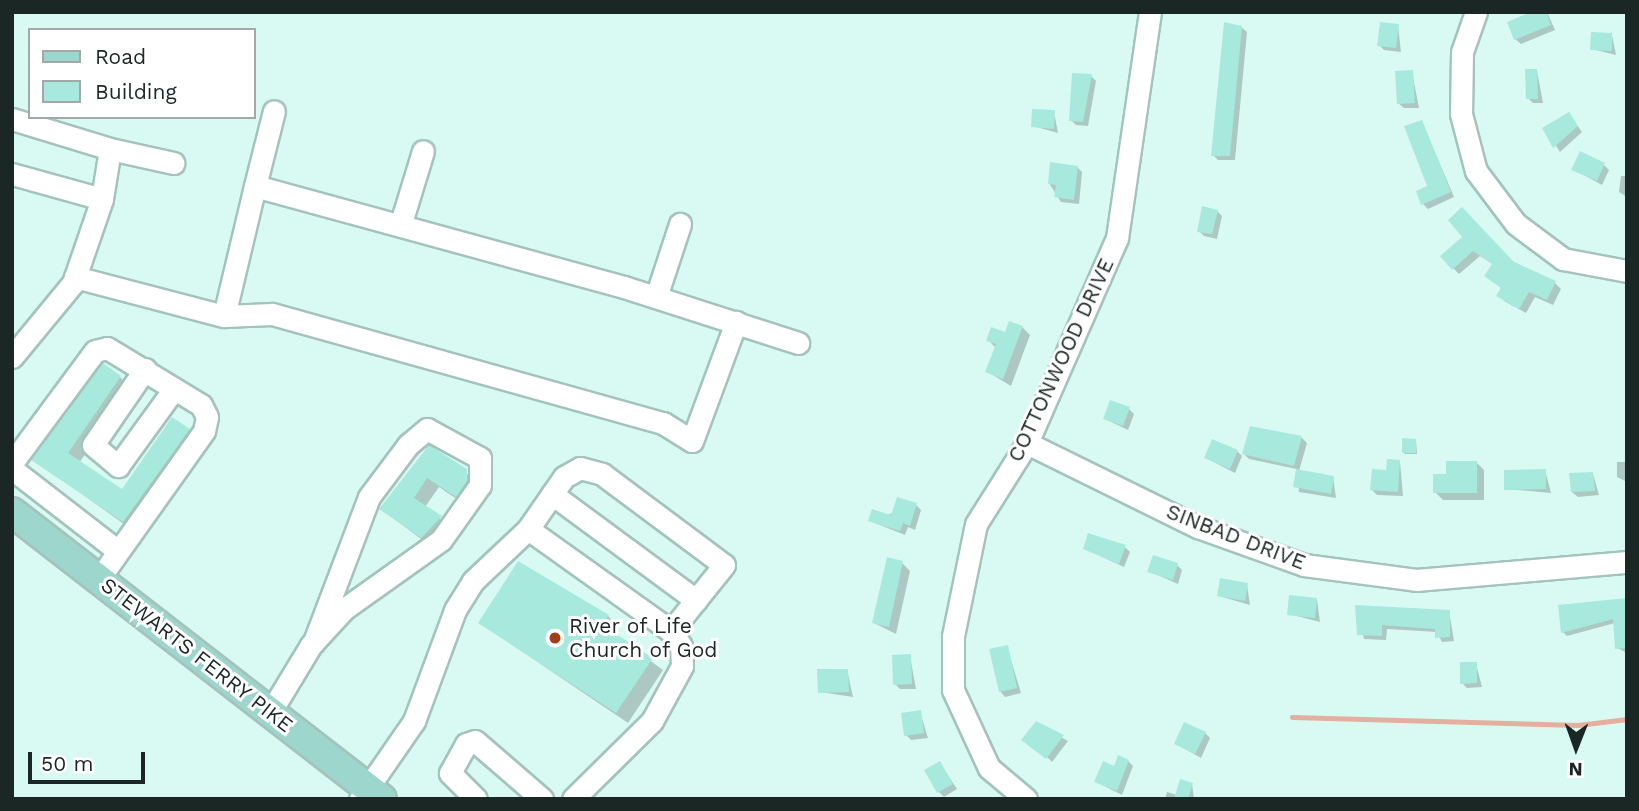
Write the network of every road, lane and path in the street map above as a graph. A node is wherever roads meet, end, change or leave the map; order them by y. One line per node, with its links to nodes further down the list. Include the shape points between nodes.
1 (1150, 12): 22 (street, COTTONWOOD DRIVE, via 1138,61 1117,238)
2 (1476, 12): 13 (street, via 1462,52 1461,114 1476,171 1516,224 1563,259)
3 (274, 111): 9 (street)
4 (12, 119): 5 (street)
5 (110, 149): 7 (street); 10 (street)
6 (423, 151): 11 (street)
7 (173, 163)
8 (12, 174): 10 (street)
9 (255, 186): 11 (street); 16 (street)
10 (102, 199): 14 (street)
11 (401, 223): 15 (street)
12 (680, 224): 15 (street)
13 (1627, 271)
14 (75, 277): 16 (street); 19 (street)
15 (656, 297): 17 (street)
16 (225, 316): 17 (street, via 272,314 663,423 692,441)
17 (736, 322): 18 (street)
18 (798, 343)
19 (12, 357)
20 (145, 369): 21 (street); 21 (street, via 93,445 118,466); 23 (street, via 107,348 95,351)
21 (174, 389): 28 (street, via 201,405 207,417 204,431)
22 (1027, 443): 29 (street, SINBAD DRIVE, via 1198,527 1304,565 1416,580); 39 (street, COTTONWOOD DRIVE, via 976,524 953,636 953,690 989,768)
23 (12, 463)
24 (12, 469): 28 (street)
25 (552, 494): 27 (street); 31 (street); 31 (street, via 580,468 602,474 724,565)
26 (12, 512): 30 (main road, STEWARTS FERRY PIKE)
27 (528, 529): 32 (street); 35 (street, via 467,591 414,721)
28 (118, 551): 30 (street)
29 (1627, 562)
30 (99, 579): 34 (main road, STEWARTS FERRY PIKE)
31 (696, 600): 32 (street)
32 (671, 631): 38 (street, via 681,646 682,666 672,688 629,747)
33 (314, 642): 33 (street, via 344,609 441,540 480,485 480,458 427,429 408,445 369,497); 34 (street)
34 (271, 711): 35 (main road, STEWARTS FERRY PIKE)
35 (370, 795)
36 (476, 799): 37 (street, via 450,774 466,744 475,741)
37 (542, 799)
38 (573, 799)
39 (1026, 799)

